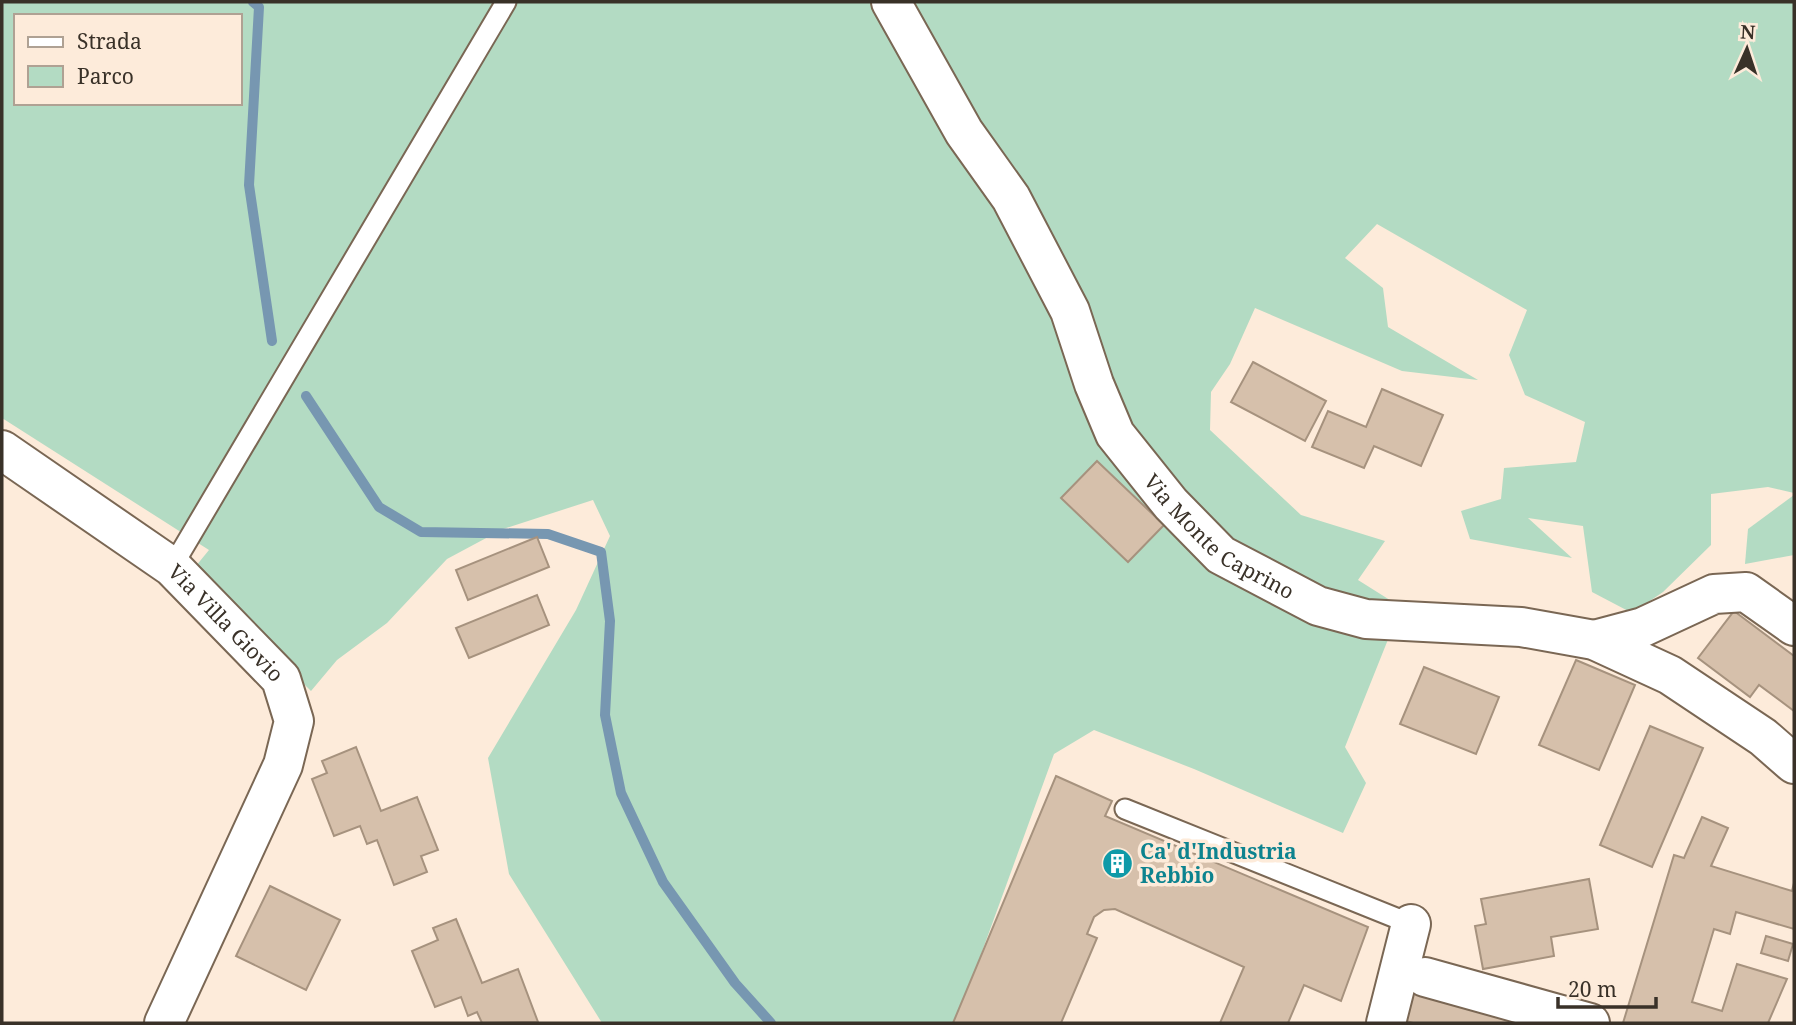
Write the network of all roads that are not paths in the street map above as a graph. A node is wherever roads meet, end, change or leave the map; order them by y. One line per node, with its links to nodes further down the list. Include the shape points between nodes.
1 (506, 2): 4 (lane)
2 (891, 2): 6 (street, Via Monte Caprino, via 964,132 1011,198 1070,311 1115,435 1171,504 1221,555 1318,606 1366,619 1521,627)
3 (2, 450): 4 (street, Via Villa Giovio)
4 (172, 567): 11 (street, Via Villa Giovio, via 281,679 295,722 283,765)
5 (1794, 626): 6 (street, via 1746,592 1714,594 1643,627)
6 (1594, 640): 7 (street, Via Monte Caprino, via 1670,675 1763,737)
7 (1794, 764)
8 (1125, 809): 9 (lane)
9 (1411, 924): 12 (street)
10 (1424, 977): 13 (street)
11 (164, 1023)
12 (1386, 1023)
13 (1590, 1023)

